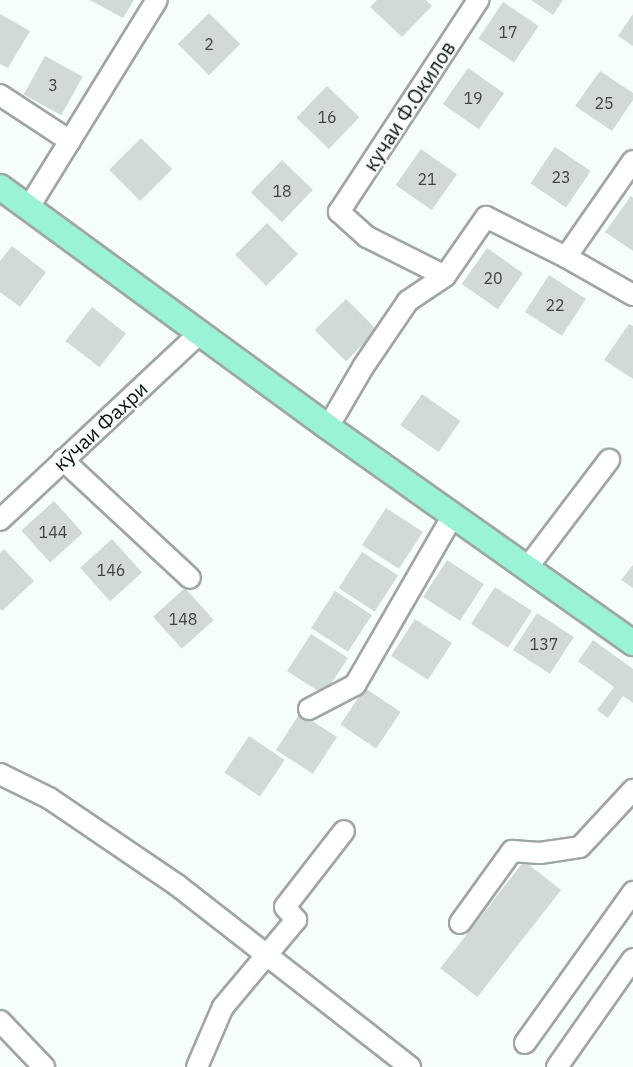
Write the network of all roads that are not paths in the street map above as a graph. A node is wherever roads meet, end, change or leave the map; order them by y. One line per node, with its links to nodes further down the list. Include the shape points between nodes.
1 (157, 0): 4 (street)
2 (478, 0): 9 (street, кучаи Ф.Окилов, via 339,212 367,237)
3 (0, 95): 4 (street)
4 (70, 141): 7 (street)
5 (633, 161): 8 (street)
6 (0, 187): 7 (main road)
7 (29, 207): 11 (main road)
8 (566, 257): 9 (street, via 486,217); 10 (street)
9 (445, 276): 12 (street, via 408,302)
10 (633, 295)
11 (199, 334): 12 (main road); 13 (street, кӯчаи Фахри)
12 (328, 427): 15 (main road)
13 (63, 460): 16 (street, кӯчаи Фахри); 18 (street)
14 (609, 460): 17 (street)
15 (453, 515): 17 (main road); 20 (street, via 355,685)
16 (0, 520)
17 (527, 568): 19 (main road)
18 (190, 578)
19 (633, 643)
20 (309, 709)
21 (0, 774): 26 (street, via 49,798 177,885)
22 (633, 790): 25 (street, via 580,847 540,853 512,850)
23 (344, 831): 26 (street, via 285,907 296,920)
24 (633, 892): 29 (street)
25 (460, 923)
26 (268, 954): 31 (street, via 223,1007); 32 (street)
27 (633, 959): 33 (street)
28 (0, 1021): 30 (street)
29 (525, 1043)
30 (44, 1067)
31 (197, 1067)
32 (410, 1067)
33 (557, 1067)

